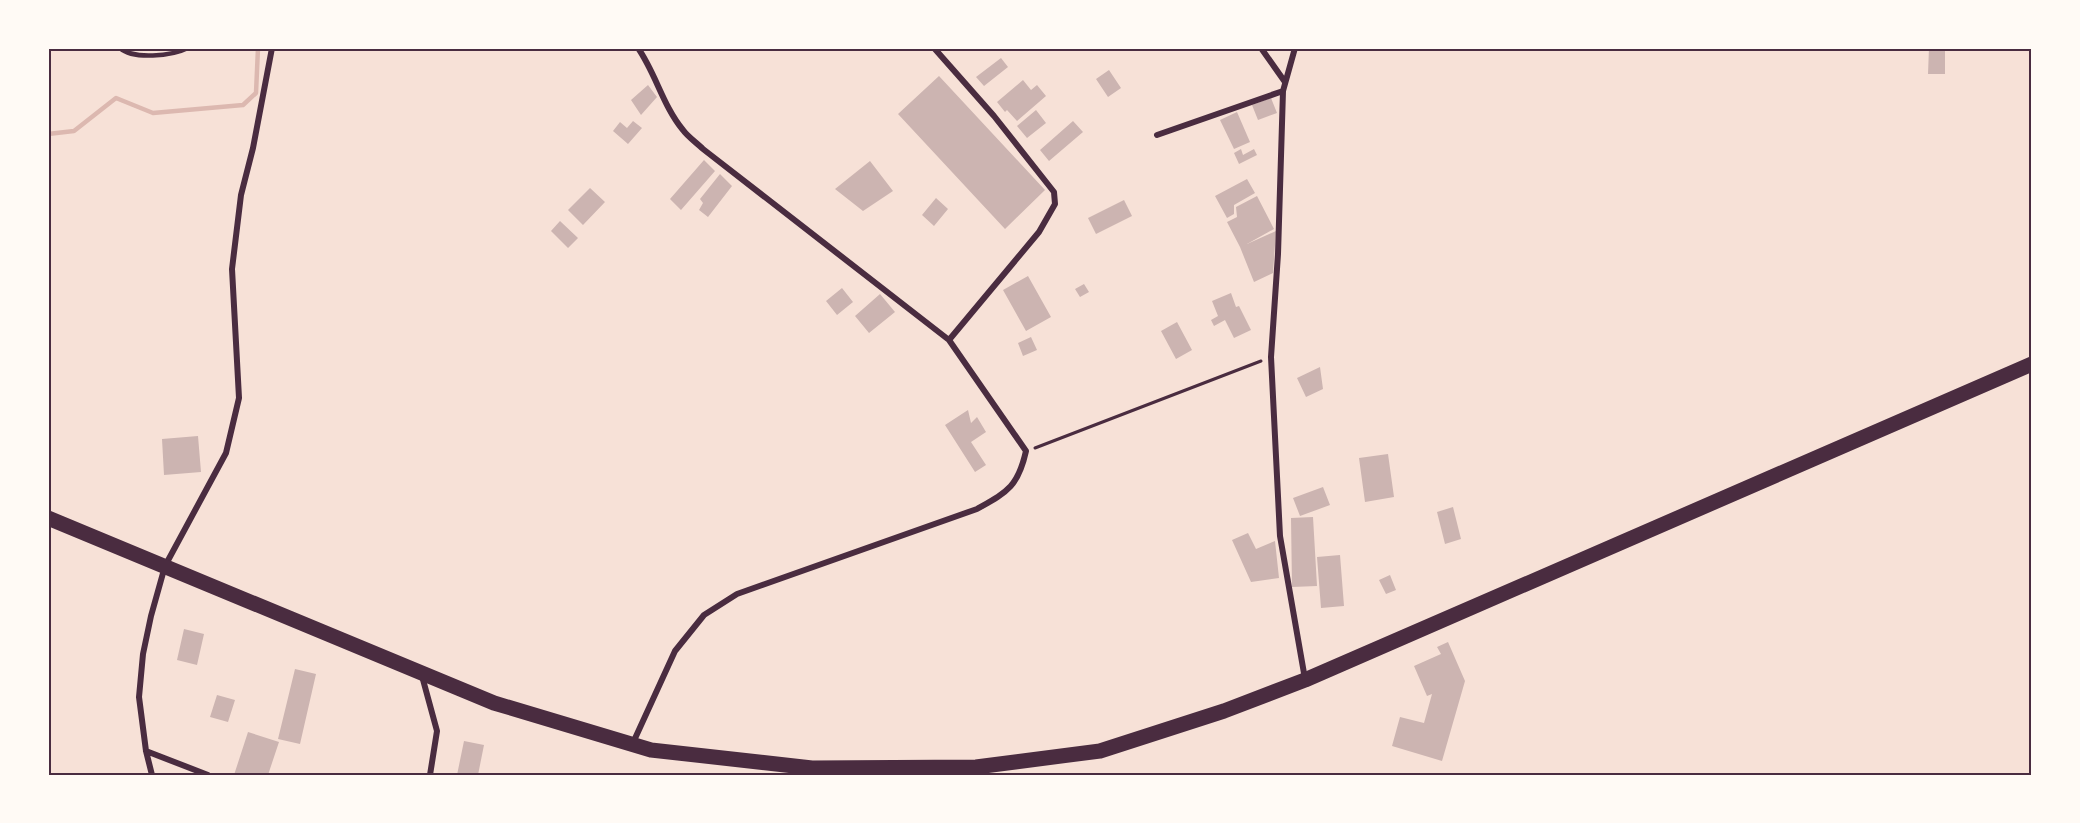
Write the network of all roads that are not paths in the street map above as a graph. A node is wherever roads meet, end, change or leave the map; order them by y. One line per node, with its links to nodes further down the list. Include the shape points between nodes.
1 (120, 48): 2 (lane, via 125,53 153,56)
2 (188, 48)
3 (272, 48): 14 (street, via 241,195 232,269 239,398 226,453)
4 (638, 48): 11 (street, via 683,131)
5 (934, 48): 11 (street, via 1054,192 1055,204 1040,232)
6 (1261, 48): 8 (street)
7 (1295, 48): 8 (street)
8 (1285, 82): 9 (street)
9 (1283, 91): 10 (street); 16 (street, via 1271,357 1280,536)
10 (1157, 135)
11 (949, 340): 17 (street, via 1026,451 1022,472 1011,487 977,509 737,594 704,615 675,651)
12 (2032, 364): 16 (highway)
13 (48, 518): 14 (highway)
14 (165, 566): 15 (highway); 18 (street, via 143,654 139,697)
15 (422, 673): 17 (highway, via 494,703); 21 (street, via 437,731)
16 (1305, 680): 17 (highway, via 1100,751 976,767 812,768)
17 (632, 745)
18 (146, 751): 19 (street); 20 (street)
19 (152, 775)
20 (208, 775)
21 (430, 775)

